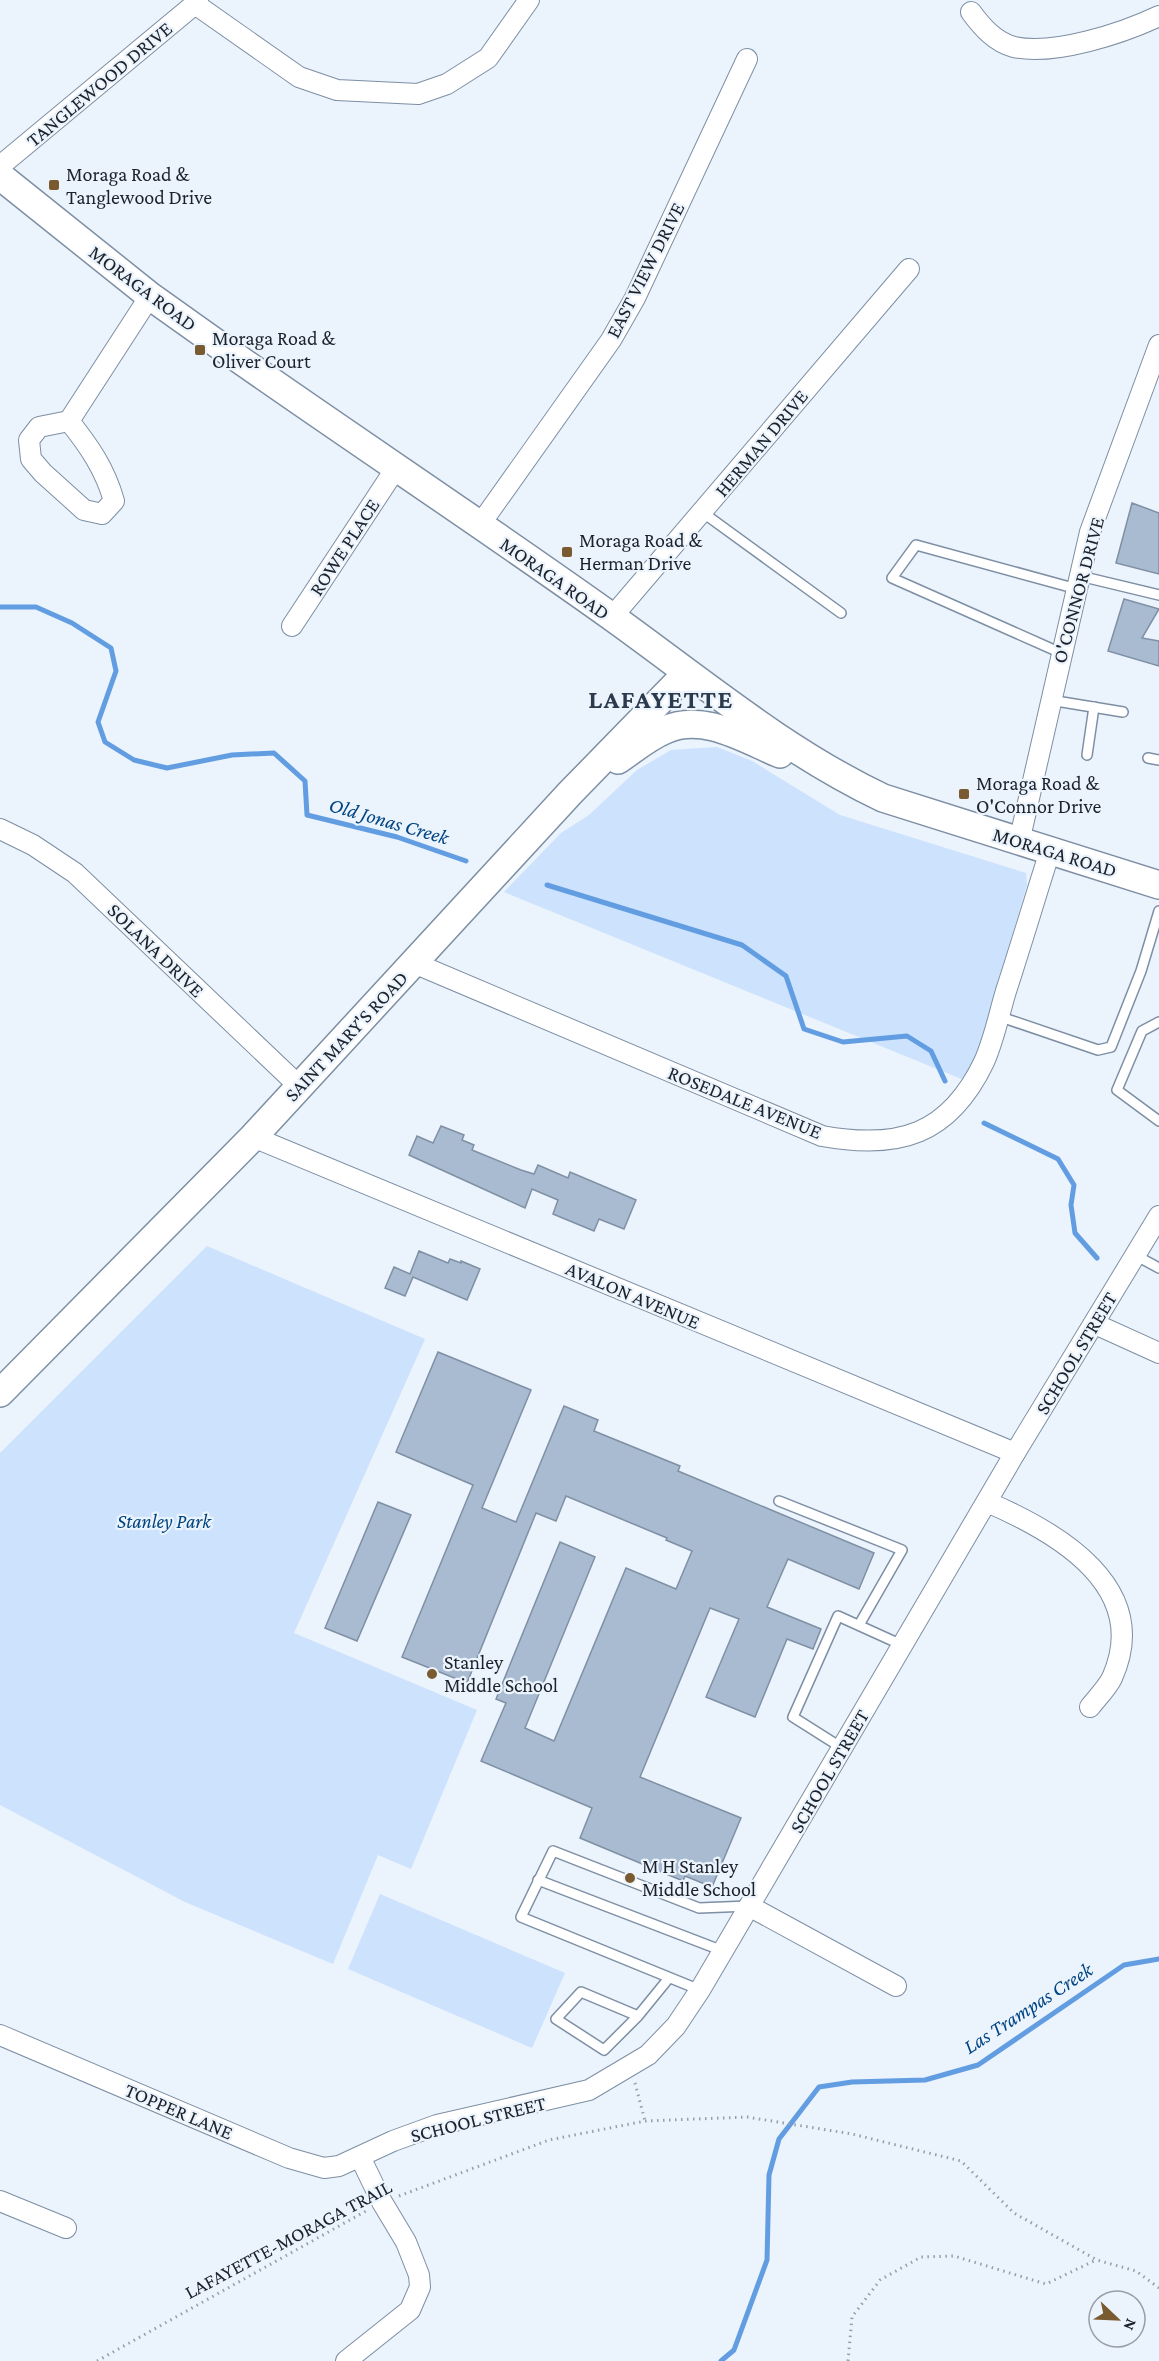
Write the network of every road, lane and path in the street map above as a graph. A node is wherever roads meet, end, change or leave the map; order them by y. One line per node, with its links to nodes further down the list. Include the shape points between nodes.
1 (529, 0): 2 (street, via 488,58 447,84 418,94 337,90 299,77)
2 (196, 1): 6 (street, TANGLEWOOD DRIVE)
3 (971, 12): 4 (street, via 987,33 1013,46 1048,48 1123,33)
4 (1159, 16)
5 (747, 59): 14 (street, EAST VIEW DRIVE, via 635,298 611,340)
6 (0, 166)
7 (0, 176): 9 (main road, MORAGA ROAD)
8 (909, 269): 13 (street, HERMAN DRIVE)
9 (150, 296): 11 (street); 12 (main road, MORAGA ROAD)
10 (1159, 345): 15 (street, O'CONNOR DRIVE, via 1090,532)
11 (69, 421): 11 (street, via 39,427 29,440 31,459 84,510 102,514 114,501 108,478)
12 (396, 468): 14 (main road, MORAGA ROAD); 19 (street, ROWE PLACE)
13 (702, 512): 17 (lane); 18 (street, HERMAN DRIVE)
14 (479, 526): 18 (main road, MORAGA ROAD)
15 (1078, 582): 16 (lane); 20 (street, O'CONNOR DRIVE); 20 (lane, via 916,545 892,578)
16 (1159, 595)
17 (841, 613)
18 (612, 617): 21 (main road, MORAGA ROAD)
19 (292, 626)
20 (1061, 653): 22 (street, O'CONNOR DRIVE)
21 (686, 674): 28 (main road, MORAGA ROAD); 29 (main road, SAINT MARY'S ROAD)
22 (1050, 700): 23 (lane); 31 (street, O'CONNOR DRIVE)
23 (1094, 707): 24 (lane); 25 (lane)
24 (1123, 712)
25 (1087, 755)
26 (1148, 758): 27 (lane)
27 (1159, 760)
28 (845, 780): 29 (main road, via 734,734 694,724 666,729); 31 (main road, MORAGA ROAD, via 883,798)
29 (570, 793): 35 (main road, SAINT MARY'S ROAD)
30 (0, 829): 38 (street, SOLANA DRIVE, via 75,873)
31 (1020, 842): 32 (main road, MORAGA ROAD)
32 (1050, 851): 33 (main road, MORAGA ROAD); 36 (street, ROSEDALE AVENUE)
33 (1159, 885)
34 (1159, 911): 36 (lane, via 1111,1047 1098,1050)
35 (414, 963): 36 (street, ROSEDALE AVENUE, via 822,1136 855,1142 919,1132 944,1119 965,1097 985,1060); 38 (main road, SAINT MARY'S ROAD)
36 (998, 1016)
37 (1159, 1022): 39 (lane, via 1142,1031 1117,1090)
38 (300, 1087): 40 (main road, SAINT MARY'S ROAD)
39 (1159, 1120)
40 (252, 1137): 46 (main road, SAINT MARY'S ROAD); 47 (street, AVALON AVENUE)
41 (1159, 1216): 42 (street, SCHOOL STREET)
42 (1136, 1255): 43 (lane); 44 (street, SCHOOL STREET)
43 (1159, 1268)
44 (1095, 1324): 45 (street); 47 (street, SCHOOL STREET)
45 (1159, 1353)
46 (0, 1393)
47 (1014, 1453): 49 (street, SCHOOL STREET)
48 (779, 1501): 50 (lane, via 902,1550)
49 (987, 1502): 51 (street, SCHOOL STREET); 52 (street, via 1016,1514 1070,1547 1089,1563 1118,1602 1121,1653 1111,1680)
50 (859, 1625): 51 (lane); 53 (lane, via 838,1616 793,1717)
51 (902, 1645): 53 (street, SCHOOL STREET)
52 (1090, 1707)
53 (842, 1748): 55 (street, SCHOOL STREET)
54 (538, 1880): 55 (lane, via 553,1851 699,1908); 56 (lane); 57 (lane, via 521,1917)
55 (749, 1906): 56 (street, SCHOOL STREET); 58 (street)
56 (723, 1951): 59 (street, SCHOOL STREET)
57 (669, 1977): 59 (lane); 60 (lane)
58 (896, 1986)
59 (700, 1990): 62 (street, SCHOOL STREET, via 663,2042)
60 (638, 2016): 60 (lane, via 581,1992 556,2019 604,2050)
61 (0, 2036): 64 (street, TOPPER LANE, via 288,2157 324,2168)
62 (631, 2067): 63 (path); 64 (street, SCHOOL STREET, via 589,2090 437,2126)
63 (645, 2121): 66 (path, LAFAYETTE-MORAGA TRAIL, via 549,2140); 68 (path, LAFAYETTE-MORAGA TRAIL, via 747,2117 852,2134 961,2161 1014,2213)
64 (360, 2157): 66 (street)
65 (0, 2201): 67 (street)
66 (382, 2202): 70 (path, LAFAYETTE-MORAGA TRAIL); 71 (street, via 406,2242 420,2287 410,2310)
67 (66, 2228)
68 (1097, 2260): 69 (path, via 1136,2271); 72 (path, via 1046,2284 954,2256 921,2257 880,2280 852,2317)
69 (1159, 2288)
70 (97, 2361)
71 (346, 2361)
72 (848, 2361)

